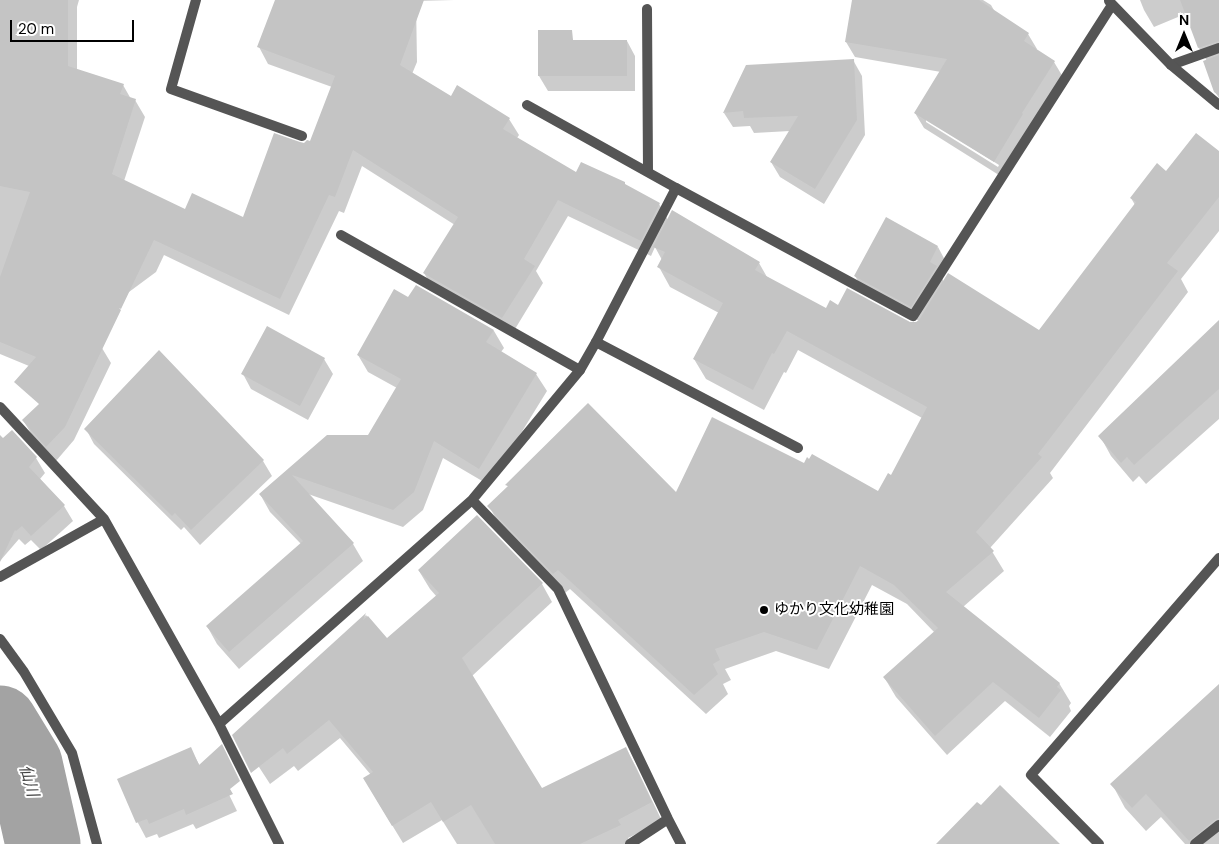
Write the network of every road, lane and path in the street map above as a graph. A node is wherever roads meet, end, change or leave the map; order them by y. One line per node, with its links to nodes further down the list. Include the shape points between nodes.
1 (196, 0): 8 (street, via 171,89)
2 (1110, 3): 5 (street); 10 (street, via 913,316)
3 (647, 10): 9 (street)
4 (1219, 48): 5 (street)
5 (1171, 65): 7 (street)
6 (527, 105): 9 (street)
7 (1219, 105)
8 (302, 136)
9 (648, 172): 10 (street)
10 (676, 188): 12 (street)
11 (341, 235): 13 (street)
12 (596, 342): 13 (street); 15 (street)
13 (580, 370): 16 (street)
14 (0, 407): 17 (street)
15 (798, 448)
16 (472, 500): 21 (street); 22 (street, via 558,589)
17 (104, 519): 19 (street); 21 (street)
18 (1219, 558): 28 (street, via 1031,775)
19 (0, 577)
20 (0, 639): 24 (street, via 24,672 72,753)
21 (219, 724): 25 (street)
22 (668, 819): 26 (street); 27 (street)
23 (1219, 825): 29 (street)
24 (97, 844)
25 (279, 844)
26 (630, 844)
27 (681, 844)
28 (1099, 844)
29 (1195, 844)

